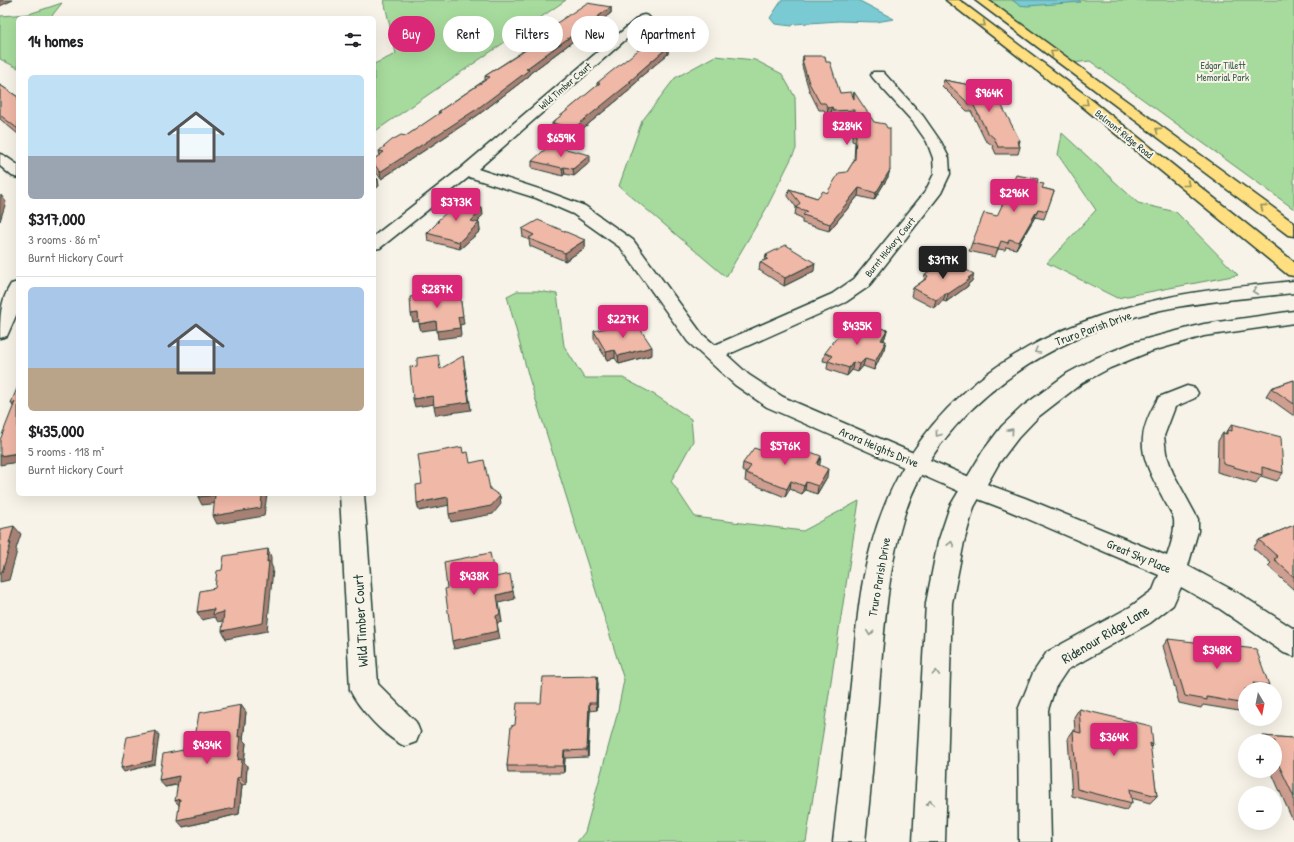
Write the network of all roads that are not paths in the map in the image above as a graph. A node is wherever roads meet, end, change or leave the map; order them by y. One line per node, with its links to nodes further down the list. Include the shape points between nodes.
1 (952, 0): 10 (main road, Belmont Ridge Road, one-way to 10, via 1083,100)
2 (981, 0): 8 (main road, Belmont Ridge Road, one-way to 2)
3 (627, 33): 7 (street, Wild Timber Court)
4 (878, 75): 15 (street, Burnt Hickory Court, via 918,119 934,142 941,158 942,174 933,193 861,283 839,298)
5 (0, 158): 6 (street)
6 (16, 171)
7 (466, 171): 9 (street, Wild Timber Court); 15 (street, Arora Heights Drive, via 542,195 579,210 627,244 695,338)
8 (1294, 231)
9 (376, 242)
10 (1294, 271)
11 (1294, 287): 17 (street, Truro Parish Drive, one-way to 17, via 1199,298 1145,309 1103,321 1053,342 1020,360 974,395 941,430)
12 (16, 292): 14 (street)
13 (1294, 317): 18 (street, one-way to 13, via 991,457 1010,432 1030,412 1053,393 1103,363 1176,337 1210,329)
14 (2, 324)
15 (712, 354): 17 (street, Arora Heights Drive, via 742,380 775,402)
16 (1187, 393): 20 (street, Ridenour Ridge Lane, via 1167,402 1153,436 1160,474 1186,519 1182,549)
17 (917, 463): 18 (street, Arora Heights Drive); 23 (street, Truro Parish Drive, one-way to 23, via 899,497 883,545 873,601)
18 (973, 488): 20 (street, Great Sky Place); 24 (street, one-way to 18, via 939,603 951,542 962,506)
19 (352, 496): 22 (street, Wild Timber Court, via 364,690)
20 (1172, 570): 21 (street, Great Sky Place, via 1229,601); 25 (street, Ridenour Ridge Lane, via 1164,597 1140,616 1057,661 1043,682 1033,710)
21 (1294, 644)
22 (405, 732)
23 (849, 842)
24 (929, 842)
25 (1035, 842)

